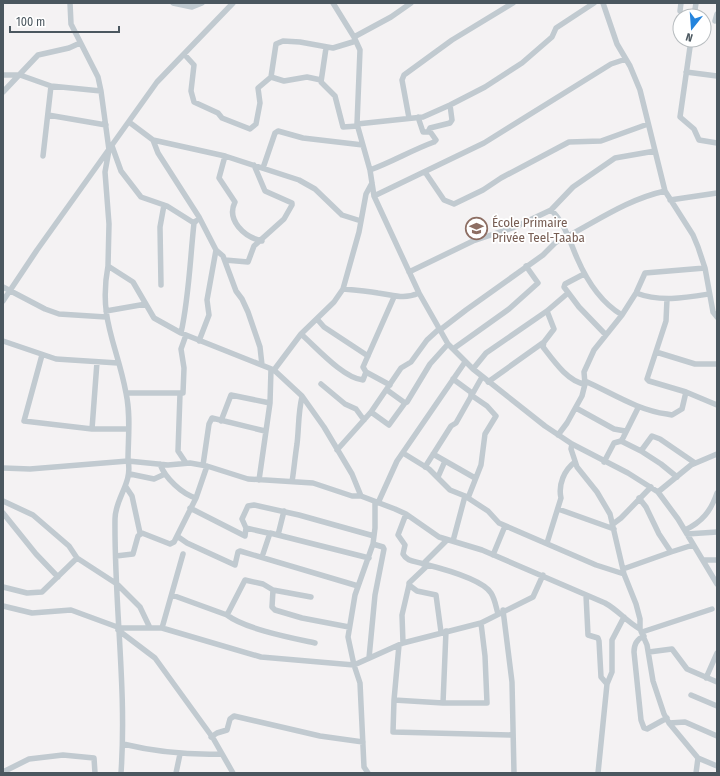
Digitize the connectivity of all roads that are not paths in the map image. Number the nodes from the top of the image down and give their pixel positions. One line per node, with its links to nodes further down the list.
1 (173, 3): 2 (street)
2 (202, 3)
3 (233, 3): 16 (street)
4 (333, 3): 12 (street)
5 (411, 3): 12 (street)
6 (513, 3): 30 (street)
7 (594, 3): 27 (street)
8 (603, 3): 17 (street)
9 (70, 4): 13 (street)
10 (717, 14): 11 (street)
11 (715, 21)
12 (355, 39): 14 (street); 34 (street)
13 (80, 43): 19 (street); 25 (street)
14 (326, 48): 22 (street); 23 (street)
15 (690, 48): 18 (street)
16 (184, 54): 22 (street); 31 (street)
17 (626, 59): 32 (street); 46 (street)
18 (686, 72): 21 (street); 37 (street)
19 (20, 74): 20 (street); 24 (street); 26 (street)
20 (3, 75)
21 (717, 76)
22 (271, 77): 23 (street)
23 (321, 80): 34 (street)
24 (51, 86): 25 (street); 28 (street)
25 (101, 91): 33 (street)
26 (3, 92)
27 (450, 105): 29 (street); 35 (street)
28 (48, 114): 33 (street); 41 (street)
29 (418, 117): 30 (street); 35 (street)
30 (409, 118): 34 (street)
31 (129, 122): 36 (street); 39 (street)
32 (648, 124): 40 (street); 46 (street)
33 (106, 125): 39 (street)
34 (358, 125): 38 (street)
35 (430, 132): 45 (street)
36 (153, 140): 42 (street); 54 (street)
37 (717, 143)
38 (363, 145): 44 (street); 45 (street)
39 (110, 148): 52 (street); 61 (street); 69 (street)
40 (655, 151): 48 (street); 53 (street)
41 (43, 156)
42 (225, 156): 43 (street); 58 (street)
43 (254, 165): 44 (street); 58 (street)
44 (263, 168): 55 (street)
45 (370, 170): 47 (street)
46 (425, 172): 50 (street)
47 (372, 183): 50 (street); 55 (street)
48 (665, 191): 51 (street); 57 (street)
49 (717, 193): 51 (street)
50 (374, 196): 64 (street)
51 (670, 200): 63 (street)
52 (164, 205): 56 (street); 66 (street)
53 (552, 210): 57 (street); 64 (street)
54 (199, 217): 56 (street); 59 (street)
55 (361, 221): 68 (street)
56 (194, 223): 86 (street)
57 (567, 235): 62 (street); 65 (street)
58 (262, 241): 60 (street)
59 (216, 250): 60 (street); 90 (street)
60 (225, 260): 100 (street)
61 (108, 266): 78 (street); 79 (street)
62 (526, 266): 85 (street); 93 (street)
63 (705, 268): 72 (street); 74 (street)
64 (409, 272): 70 (street)
65 (584, 274): 71 (street); 81 (street)
66 (161, 284)
67 (3, 288): 69 (street)
68 (343, 289): 75 (street); 84 (street)
69 (9, 290): 77 (street); 83 (street)
70 (419, 293): 75 (street); 85 (street)
71 (568, 293): 80 (street); 88 (street)
72 (636, 293): 76 (street); 81 (street)
73 (717, 294): 74 (street)
74 (710, 295): 76 (street); 82 (street)
75 (394, 297): 96 (street)
76 (667, 298): 94 (street)
77 (3, 301)
78 (146, 304): 79 (street); 86 (street)
79 (106, 311): 83 (street)
80 (547, 311): 91 (street); 102 (street)
81 (622, 315): 88 (street)
82 (717, 317)
83 (106, 318): 99 (street)
84 (317, 319): 87 (street); 96 (street)
85 (440, 329): 92 (street); 110 (street)
86 (183, 334): 90 (street); 113 (street)
87 (301, 334): 103 (street); 104 (street)
88 (606, 335): 108 (street)
89 (3, 341): 95 (street)
90 (199, 341): 100 (street)
91 (544, 342): 107 (street); 108 (street)
92 (448, 344): 93 (street); 117 (street)
93 (453, 349): 98 (street)
94 (656, 352): 101 (street); 112 (street)
95 (42, 355): 97 (street); 124 (street)
96 (368, 356): 104 (street)
97 (97, 362): 99 (street); 124 (street)
98 (465, 362): 102 (street); 106 (street)
99 (118, 363): 111 (street)
100 (262, 364): 103 (street)
101 (717, 364)
102 (473, 369): 105 (street)
103 (272, 370): 115 (street); 116 (street)
104 (366, 372): 110 (street)
105 (482, 377): 107 (street); 114 (street)
106 (453, 378): 114 (street); 133 (street)
107 (488, 382): 128 (street)
108 (585, 383): 119 (street); 120 (street)
109 (320, 384): 122 (street)
110 (388, 387): 117 (street); 121 (street)
111 (126, 392): 113 (street); 125 (street)
112 (686, 392): 118 (street); 120 (street)
113 (180, 394): 142 (street)
114 (471, 394): 134 (street); 150 (street)
115 (302, 397): 131 (street); 152 (street)
116 (270, 403): 123 (street); 126 (street)
117 (405, 403): 121 (street)
118 (717, 405)
119 (576, 408): 127 (street); 128 (street)
120 (638, 408): 127 (street)
121 (371, 412): 122 (street)
122 (364, 420): 131 (street)
123 (221, 421): 126 (street); 143 (street)
124 (92, 429): 125 (street)
125 (128, 429): 136 (street)
126 (265, 431): 151 (street)
127 (626, 431): 129 (street)
128 (558, 435): 130 (street)
129 (621, 441): 132 (street); 139 (street)
130 (572, 444): 138 (street); 139 (street)
131 (336, 450): 157 (street)
132 (641, 452): 140 (street); 149 (street)
133 (403, 453): 144 (street); 162 (street)
134 (433, 454): 137 (street); 144 (street)
135 (717, 454): 140 (street)
136 (128, 461): 141 (street); 145 (street); 146 (street)
137 (445, 461): 148 (street); 150 (street)
138 (575, 462): 164 (street); 169 (street)
139 (604, 462): 154 (street)
140 (695, 463): 149 (street)
141 (160, 464): 142 (street); 147 (street)
142 (186, 464): 143 (street)
143 (205, 465): 151 (street); 159 (street)
144 (425, 467): 148 (street)
145 (3, 468)
146 (130, 474): 147 (street); 153 (street)
147 (165, 474): 159 (street)
148 (438, 477): 158 (street)
149 (677, 477): 155 (street)
150 (475, 478): 158 (street)
151 (259, 480): 152 (street)
152 (292, 482): 157 (street)
153 (126, 487): 173 (street); 186 (street)
154 (651, 487): 155 (street); 160 (street)
155 (658, 492): 171 (street)
156 (717, 493): 171 (street)
157 (361, 496): 162 (street)
158 (467, 497): 168 (street); 179 (street)
159 (196, 498): 163 (street)
160 (640, 498): 169 (street); 183 (street)
161 (3, 501): 188 (street)
162 (377, 502): 167 (street); 177 (street)
163 (190, 508): 170 (street); 176 (street)
164 (558, 509): 169 (street); 180 (street)
165 (284, 511): 170 (street); 175 (street); 177 (street)
166 (3, 513): 195 (street)
167 (406, 514): 178 (street); 192 (street)
168 (505, 526): 180 (street); 185 (street)
169 (614, 526): 193 (street)
170 (246, 528): 174 (street)
171 (686, 532): 172 (street); 182 (street)
172 (717, 532)
173 (140, 533): 176 (street); 186 (street)
174 (268, 533): 175 (street); 187 (street)
175 (278, 535): 189 (street)
176 (177, 536): 187 (street)
177 (374, 536): 181 (street)
178 (447, 540): 179 (street); 192 (street)
179 (453, 541): 185 (street)
180 (547, 543): 193 (street)
181 (373, 544): 189 (street); 221 (street)
182 (693, 545): 183 (street); 190 (street)
183 (671, 552): 193 (street)
184 (183, 554): 202 (street)
185 (493, 555): 194 (street)
186 (116, 556): 196 (street)
187 (262, 557): 199 (street)
188 (77, 558): 195 (street); 196 (street)
189 (369, 558): 199 (street)
190 (703, 560): 191 (street); 197 (street)
191 (717, 560)
192 (426, 564): 198 (street); 207 (street)
193 (623, 572): 216 (street)
194 (543, 575): 203 (street); 207 (street)
195 (58, 577): 200 (street)
196 (117, 584): 212 (street); 213 (street)
197 (717, 584)
198 (409, 585): 215 (street); 218 (street)
199 (358, 586): 211 (street)
200 (3, 587)
201 (273, 590): 204 (street); 208 (street); 211 (street)
202 (172, 595): 208 (street); 214 (street)
203 (586, 595): 209 (street); 225 (street)
204 (311, 597)
205 (3, 606): 212 (street)
206 (712, 609): 216 (street)
207 (500, 612): 210 (street); 231 (street)
208 (227, 615): 217 (street)
209 (624, 617): 216 (street); 225 (street)
210 (481, 623): 215 (street); 228 (street)
211 (349, 627): 222 (street)
212 (118, 628): 213 (street); 232 (street); 235 (street)
213 (150, 628): 214 (street)
214 (162, 628): 222 (street)
215 (443, 632): 218 (street); 228 (street)
216 (642, 632): 219 (street); 230 (street)
217 (315, 643)
218 (401, 644): 221 (street); 227 (street)
219 (649, 652): 223 (street); 230 (street)
220 (717, 653): 223 (street)
221 (369, 658): 222 (street)
222 (354, 665): 234 (street)
223 (706, 678): 224 (street)
224 (717, 682)
225 (607, 684): 248 (street)
226 (691, 695): 229 (street)
227 (394, 700): 228 (street); 231 (street)
228 (443, 703)
229 (717, 706)
230 (668, 721): 233 (street); 238 (street)
231 (513, 735): 247 (street)
232 (211, 736): 234 (street); 237 (street)
233 (717, 736)
234 (363, 742): 246 (street)
235 (123, 744): 236 (street); 243 (street)
236 (180, 754): 237 (street); 244 (street)
237 (222, 754): 245 (street)
238 (698, 758): 239 (street); 249 (street)
239 (717, 766)
240 (3, 768): 241 (street)
241 (3, 773): 242 (street)
242 (95, 773)
243 (121, 773)
244 (176, 773)
245 (233, 773)
246 (368, 773)
247 (514, 773)
248 (598, 773)
249 (696, 773)

